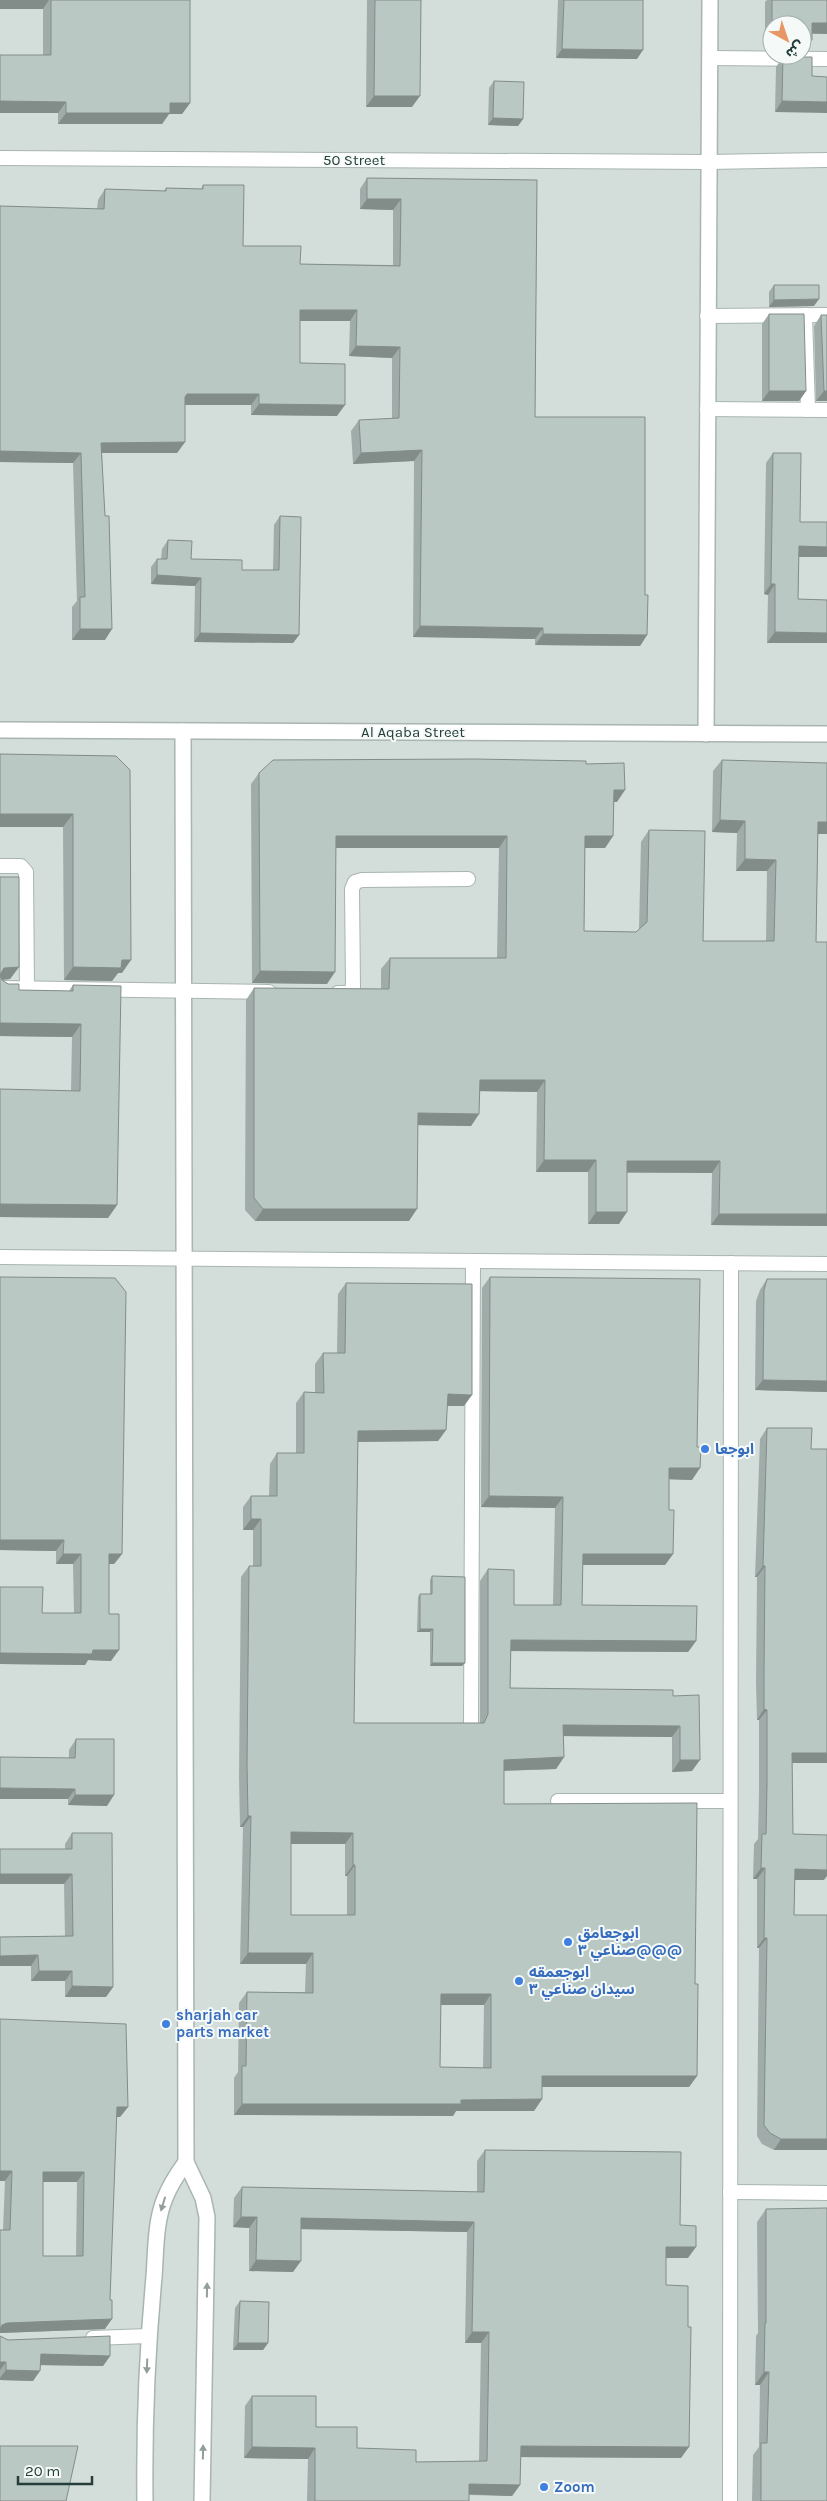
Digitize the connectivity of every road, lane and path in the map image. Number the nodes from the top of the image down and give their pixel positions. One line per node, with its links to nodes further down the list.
1 (710, 0): 2 (street)
2 (710, 58): 3 (lane); 6 (street)
3 (827, 59)
4 (0, 158): 6 (lane, 50 Street)
5 (827, 160): 6 (lane, 50 Street)
6 (708, 162): 9 (street)
7 (805, 315): 8 (lane); 9 (lane); 11 (lane)
8 (827, 315)
9 (707, 316): 10 (street)
10 (707, 409): 11 (lane); 15 (street)
11 (808, 410): 12 (lane)
12 (827, 410)
13 (0, 730): 14 (street, Al Aqaba Street)
14 (184, 731): 15 (street, Al Aqaba Street); 21 (street)
15 (706, 734): 16 (street, Al Aqaba Street)
16 (827, 734)
17 (0, 866): 20 (lane)
18 (468, 879): 23 (lane)
19 (0, 988): 20 (lane)
20 (27, 989): 21 (lane)
21 (184, 991): 22 (lane); 25 (street)
22 (280, 993)
23 (327, 993)
24 (0, 1257): 25 (lane)
25 (184, 1258): 26 (lane); 32 (street)
26 (473, 1261): 27 (lane); 29 (lane)
27 (731, 1263): 28 (lane); 31 (lane)
28 (827, 1264)
29 (471, 1725)
30 (558, 1801): 31 (lane)
31 (730, 1801): 33 (lane)
32 (186, 2162): 35 (street, one-way to 35); 38 (street, one-way to 32)
33 (730, 2192): 34 (lane); 39 (lane)
34 (827, 2193)
35 (148, 2336): 36 (lane); 37 (street, one-way to 37)
36 (79, 2339)
37 (145, 2501)
38 (202, 2501)
39 (730, 2501)

